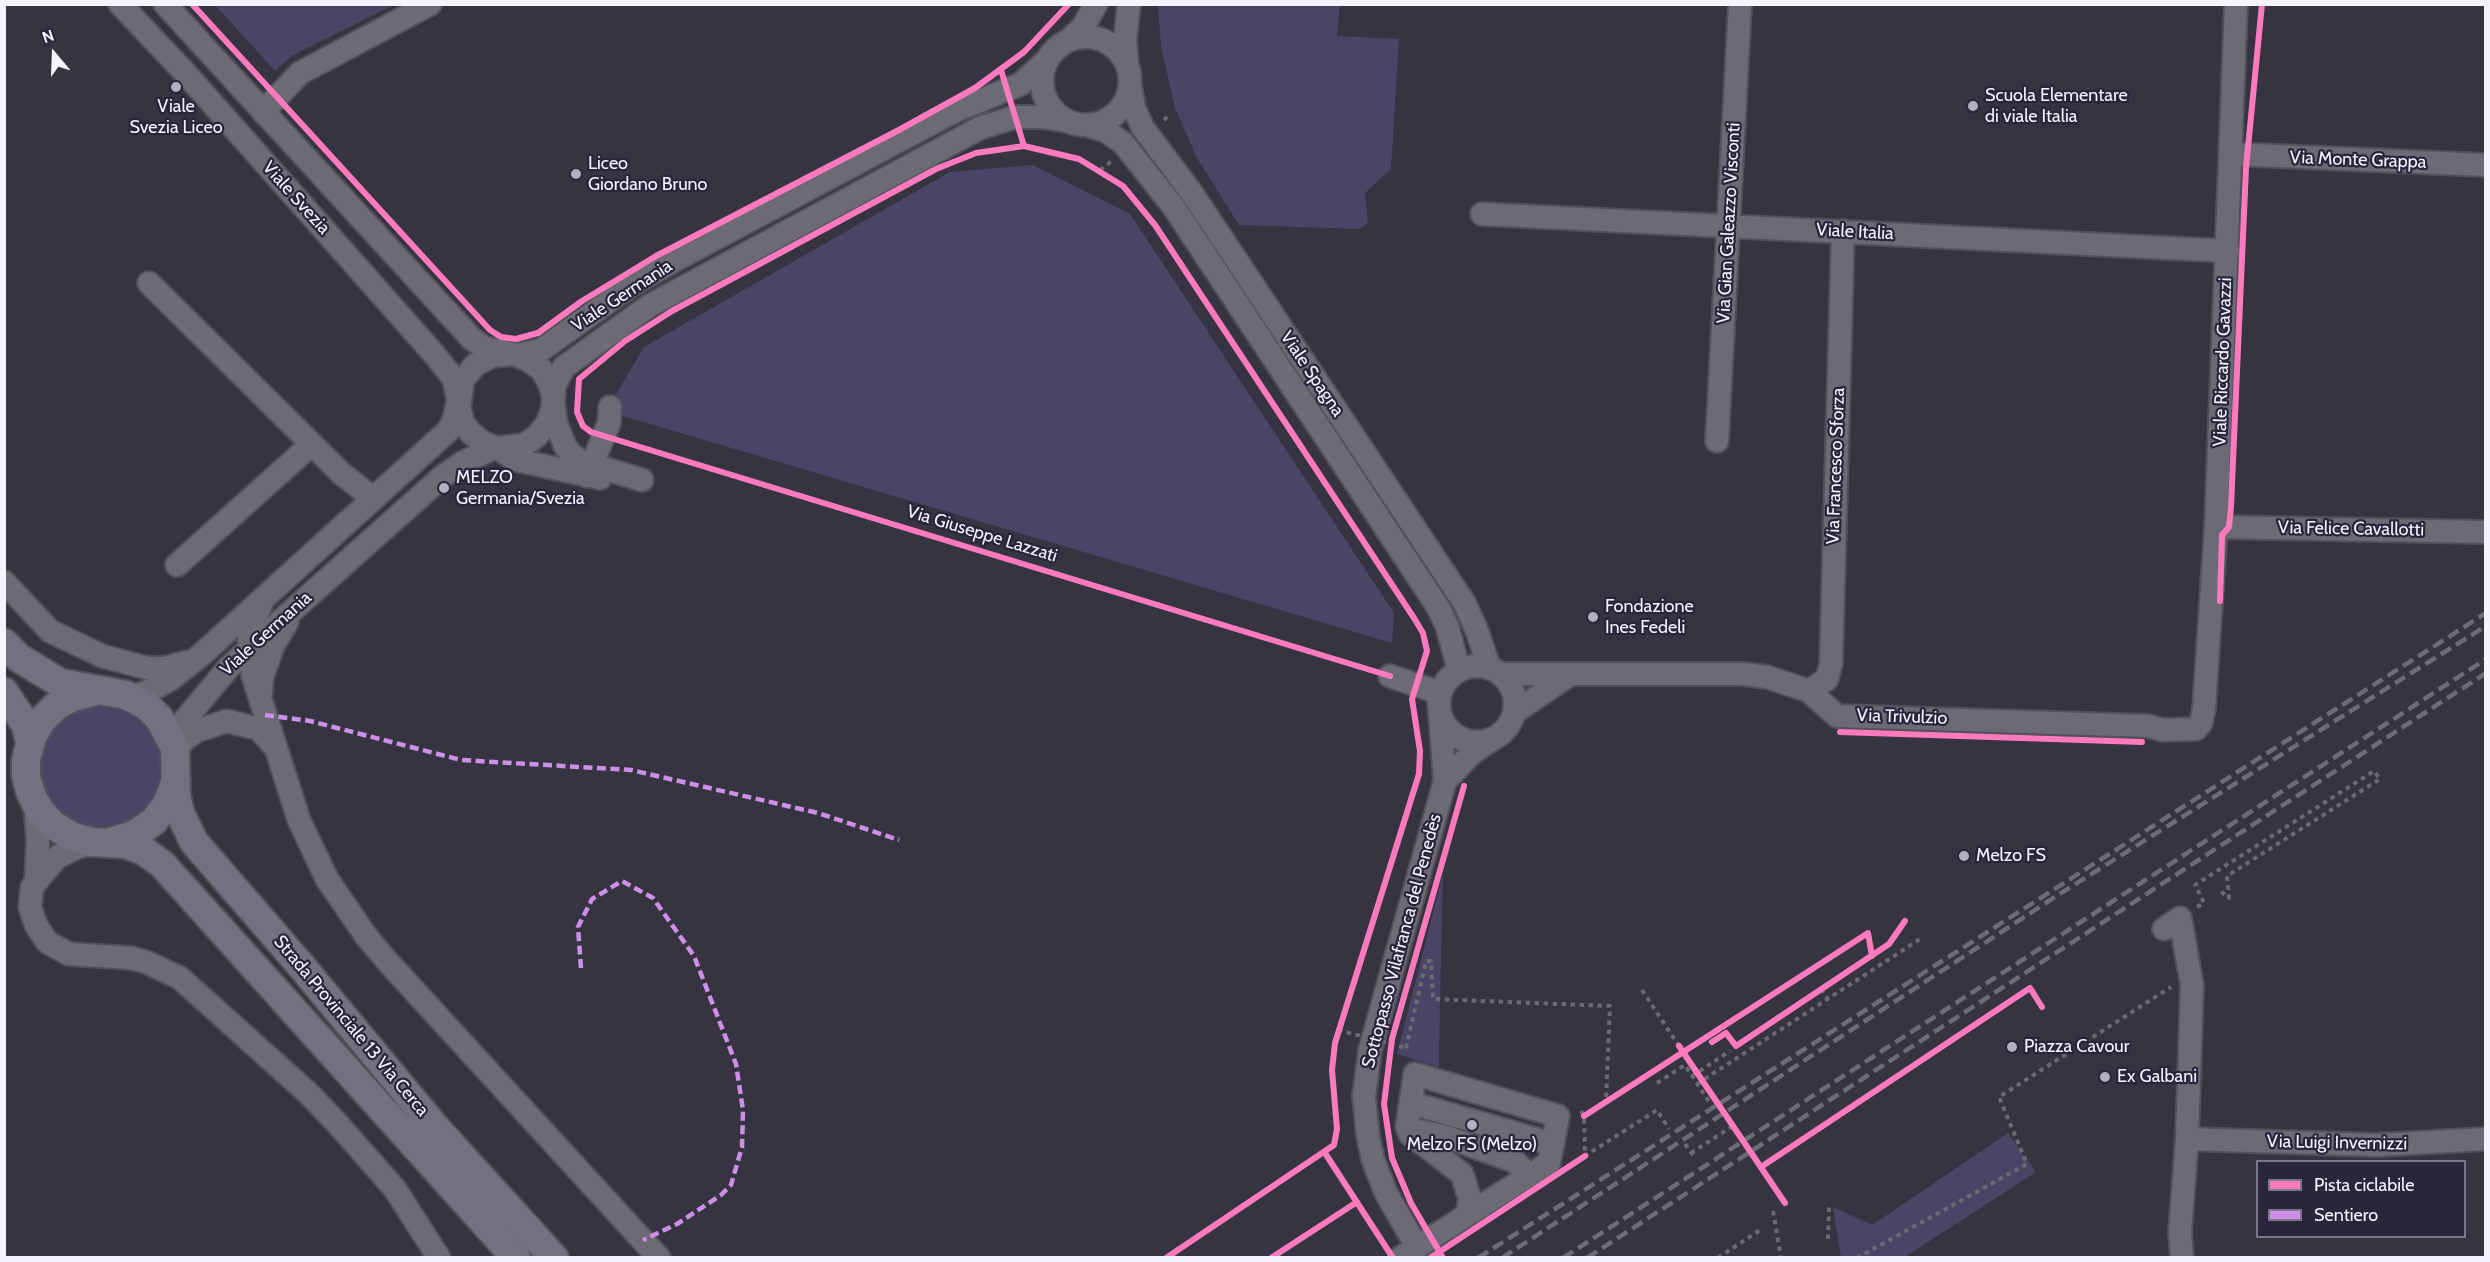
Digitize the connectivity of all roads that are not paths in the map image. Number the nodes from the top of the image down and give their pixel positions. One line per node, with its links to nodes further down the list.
1 (120, 4): 21 (street, Viale Svezia)
2 (430, 4): 11 (street)
3 (1095, 4): 8 (street)
4 (1129, 4): 10 (street)
5 (1740, 4): 16 (street, Via Gian Galeazzo Visconti)
6 (2236, 4): 13 (street, Viale Riccardo Gavazzi)
7 (167, 5): 11 (street, Viale Svezia)
8 (1069, 40): 9 (street); 10 (street)
9 (1047, 60): 12 (street); 20 (street, Viale Germania)
10 (1129, 75): 12 (street); 39 (street, Viale Spagna)
11 (263, 112): 20 (street, Viale Svezia)
12 (1076, 123): 22 (street, Viale Germania); 38 (street, Viale Spagna)
13 (2230, 154): 14 (street, Via Monte Grappa); 18 (street, Viale Riccardo Gavazzi)
14 (2486, 165)
15 (1482, 214): 16 (street, Viale Italia)
16 (1728, 225): 17 (street, Viale Italia); 24 (street, Via Gian Galeazzo Visconti)
17 (1843, 231): 18 (street, Viale Italia); 42 (street, Via Francesco Sforza)
18 (2228, 251): 29 (street, Viale Riccardo Gavazzi)
19 (149, 283): 25 (street)
20 (512, 354): 21 (street); 22 (street)
21 (458, 400): 26 (street); 28 (street, Viale Germania)
22 (553, 402): 26 (street); 27 (street)
23 (610, 407): 27 (street)
24 (1717, 441)
25 (312, 444): 28 (street); 31 (street)
26 (496, 447): 27 (street); 34 (street, Viale Germania)
27 (590, 470)
28 (373, 498): 33 (street, Viale Germania)
29 (2216, 527): 30 (street, Via Felice Cavallotti); 49 (street, Viale Riccardo Gavazzi)
30 (2486, 532)
31 (177, 566)
32 (4, 582): 37 (street, Viale Germania)
33 (264, 598): 36 (street); 37 (street, Viale Germania)
34 (299, 603): 36 (street, Viale Germania); 46 (street)
35 (4, 643): 44 (main road, Strada Provinciale 13 Via Cerca)
36 (249, 648): 46 (street); 53 (street, Viale Germania)
37 (201, 655): 44 (street, Viale Germania)
38 (1459, 670): 39 (street); 45 (street)
39 (1495, 671): 40 (street, Via Trivulzio); 47 (street)
40 (1569, 675): 42 (street, Via Trivulzio); 47 (street)
41 (1390, 676): 45 (street)
42 (1809, 691): 49 (street, Via Trivulzio)
43 (4, 692): 51 (main road, Strada Provinciale 13 Via Cerca)
44 (111, 693): 51 (main road, Strada Provinciale 13 Via Cerca); 53 (main road, Strada Provinciale 13 Via Cerca)
45 (1440, 693): 48 (street)
46 (261, 700): 52 (street)
47 (1515, 712): 50 (street)
48 (1440, 715): 50 (street); 54 (street, Sottopasso Vilafranca del Penedès)
49 (2203, 718)
50 (1491, 740): 54 (street, Sottopasso Vilafranca del Penedès)
51 (30, 743): 55 (main road, Strada Provinciale 13 Via Cerca)
52 (275, 749): 53 (street); 70 (street)
53 (176, 767): 56 (main road, Strada Provinciale 13 Via Cerca); 69 (main road, Strada Provinciale 13 Via Cerca)
54 (1445, 782): 66 (street, Sottopasso Vilafranca del Penedès)
55 (35, 804): 56 (main road, Strada Provinciale 13 Via Cerca); 57 (street)
56 (101, 842): 57 (street); 68 (main road, Strada Provinciale 13 Via Cerca)
57 (36, 880): 67 (street)
58 (2172, 923): 61 (street)
59 (1411, 1103): 60 (street); 63 (street); 63 (street)
60 (1410, 1134): 64 (street); 65 (street)
61 (2187, 1139): 62 (street, Via Luigi Invernizzi); 72 (street)
62 (2486, 1139)
63 (1553, 1144): 64 (street)
64 (1530, 1176): 65 (street)
65 (1467, 1215): 71 (street)
66 (1410, 1235)
67 (439, 1257)
68 (516, 1257)
69 (554, 1257)
70 (659, 1257)
71 (1400, 1257)
72 (2182, 1257)

